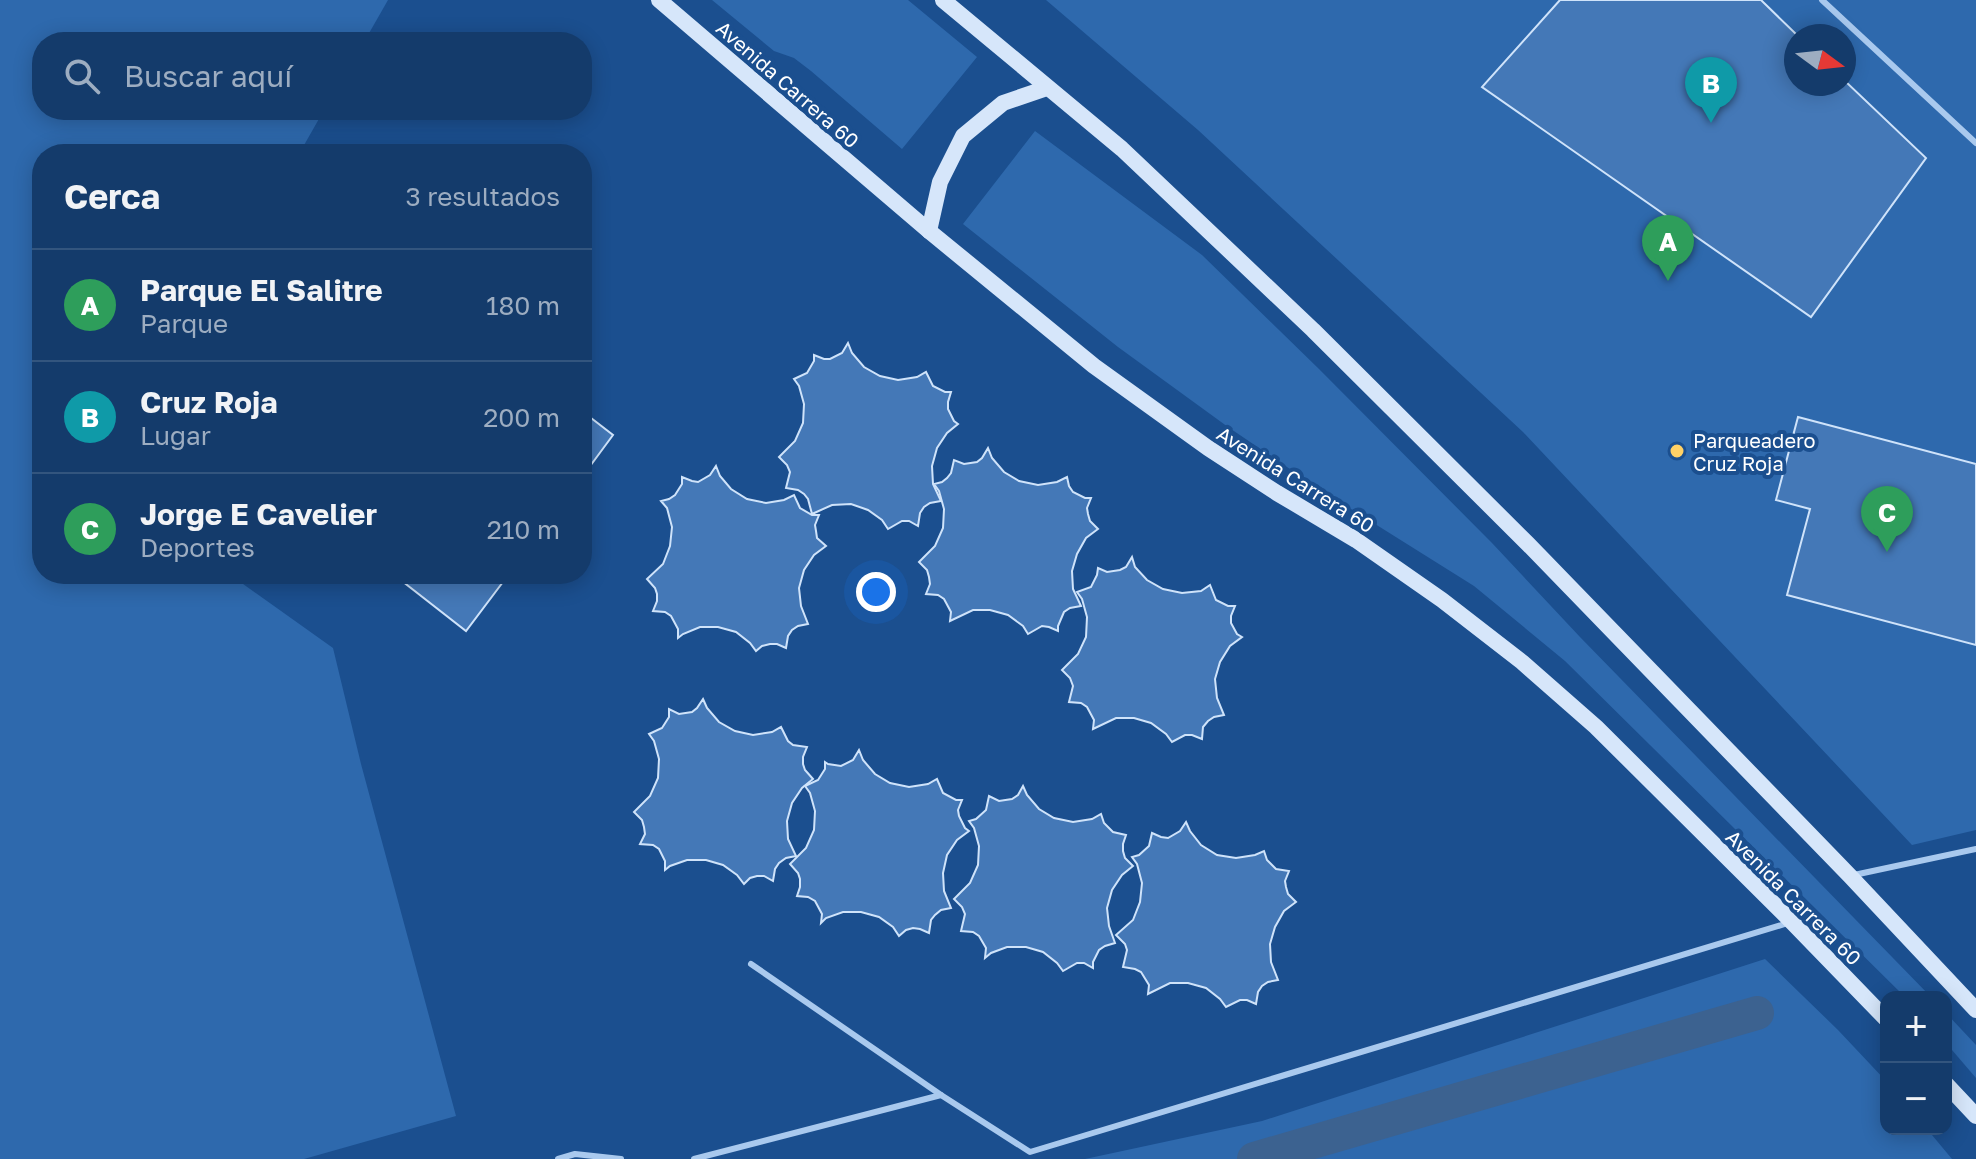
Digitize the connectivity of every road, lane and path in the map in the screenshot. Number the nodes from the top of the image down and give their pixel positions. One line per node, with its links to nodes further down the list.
1 (659, 0): 6 (main road, Avenida Carrera 60)
2 (943, 0): 4 (main road)
3 (1822, 0): 5 (lane)
4 (1047, 88): 6 (main road); 8 (main road)
5 (1976, 143)
6 (929, 231): 9 (main road, Avenida Carrera 60)
7 (1976, 849): 8 (lane)
8 (1850, 876): 11 (main road)
9 (1792, 922): 12 (main road, Avenida Carrera 60); 14 (lane)
10 (751, 964): 14 (lane)
11 (1976, 1010)
12 (1880, 1013)
13 (1952, 1090): 15 (main road)
14 (941, 1095): 18 (lane)
15 (1976, 1116)
16 (558, 1159): 17 (lane)
17 (621, 1159)
18 (694, 1159)

